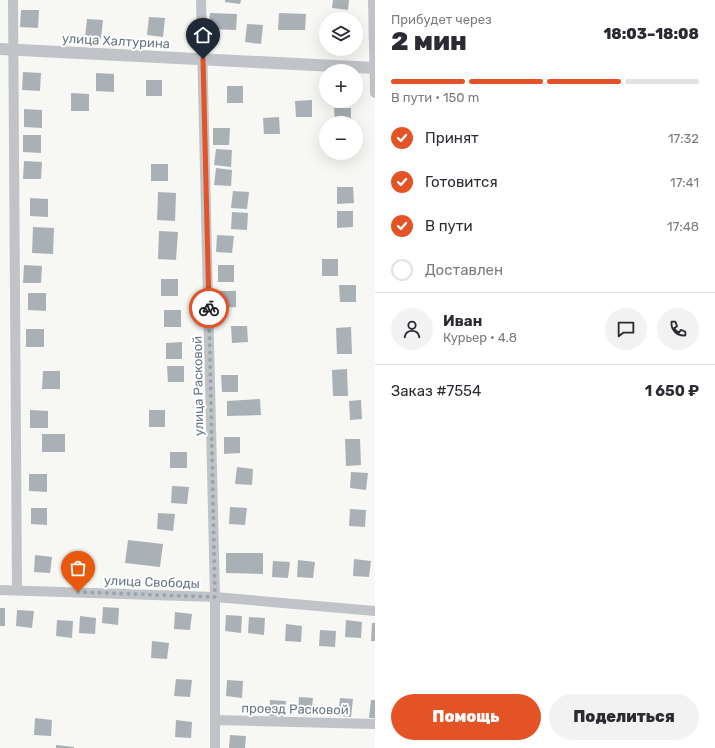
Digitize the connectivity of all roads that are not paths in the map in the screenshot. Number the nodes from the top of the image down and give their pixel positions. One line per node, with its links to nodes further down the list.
1 (13, 0): 5 (street)
2 (201, 0): 6 (street, улица Расковой)
3 (373, 0): 7 (street)
4 (0, 49): 5 (street, улица Халтурина)
5 (13, 50): 6 (street, улица Халтурина); 10 (street)
6 (203, 59): 7 (street, улица Халтурина); 11 (street, улица Расковой)
7 (374, 68): 8 (street)
8 (375, 93)
9 (0, 590): 10 (street, улица Свободы)
10 (17, 590): 11 (street, улица Свободы)
11 (215, 597): 12 (street, улица Свободы); 13 (street, улица Расковой)
12 (375, 611)
13 (215, 720): 14 (street, проезд Расковой); 15 (street, улица Расковой)
14 (375, 724)
15 (215, 748)

